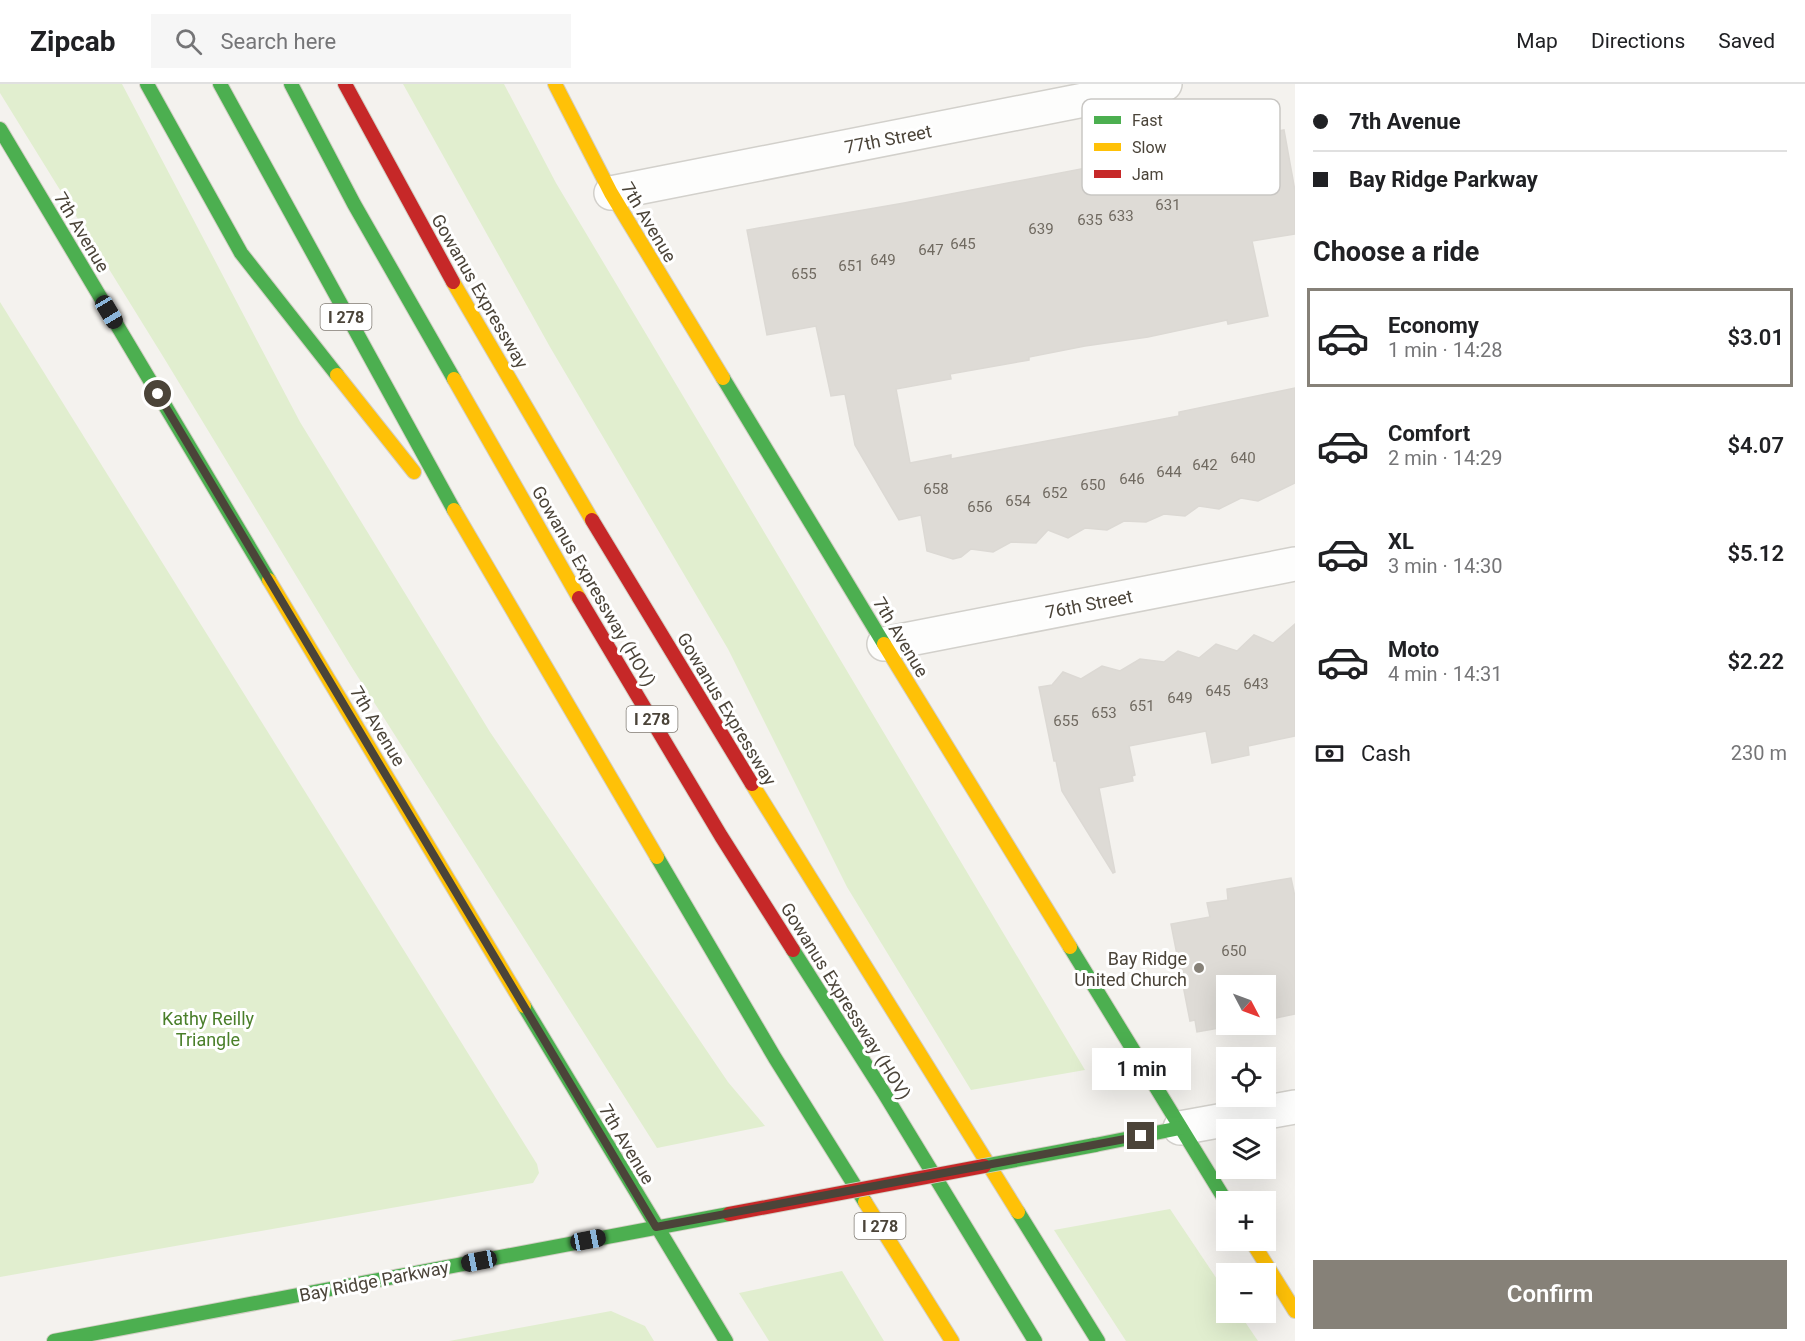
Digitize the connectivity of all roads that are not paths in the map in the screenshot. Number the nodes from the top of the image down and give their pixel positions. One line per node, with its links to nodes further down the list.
1 (147, 84): 13 (main road)
2 (220, 84): 13 (main road, I 278)
3 (291, 84): 25 (main road, Gowanus Expressway (HOV) / I 278)
4 (345, 84): 11 (main road, Gowanus Expressway / I 278)
5 (356, 84): 11 (main road)
6 (555, 84): 12 (main road, 7th Avenue)
7 (1165, 84): 8 (street, 77th Street)
8 (1089, 99)
9 (1082, 100): 12 (street, 77th Street)
10 (0, 129): 19 (main road, 7th Avenue)
11 (378, 147): 26 (main road, Gowanus Expressway / I 278)
12 (611, 193): 15 (main road, 7th Avenue)
13 (475, 549): 24 (main road, I 278)
14 (1295, 564): 15 (street, 76th Street)
15 (884, 644): 17 (main road, 7th Avenue)
16 (1295, 1107): 17 (street, Bay Ridge Parkway)
17 (1180, 1128): 18 (main road, 7th Avenue); 19 (main road, Bay Ridge Parkway, bridge)
18 (1219, 1191)
19 (656, 1227): 22 (main road, Bay Ridge Parkway); 23 (main road, 7th Avenue)
20 (1258, 1251): 21 (main road)
21 (1295, 1311)
22 (54, 1341)
23 (726, 1341)
24 (952, 1341)
25 (1035, 1341)
26 (1098, 1341)

